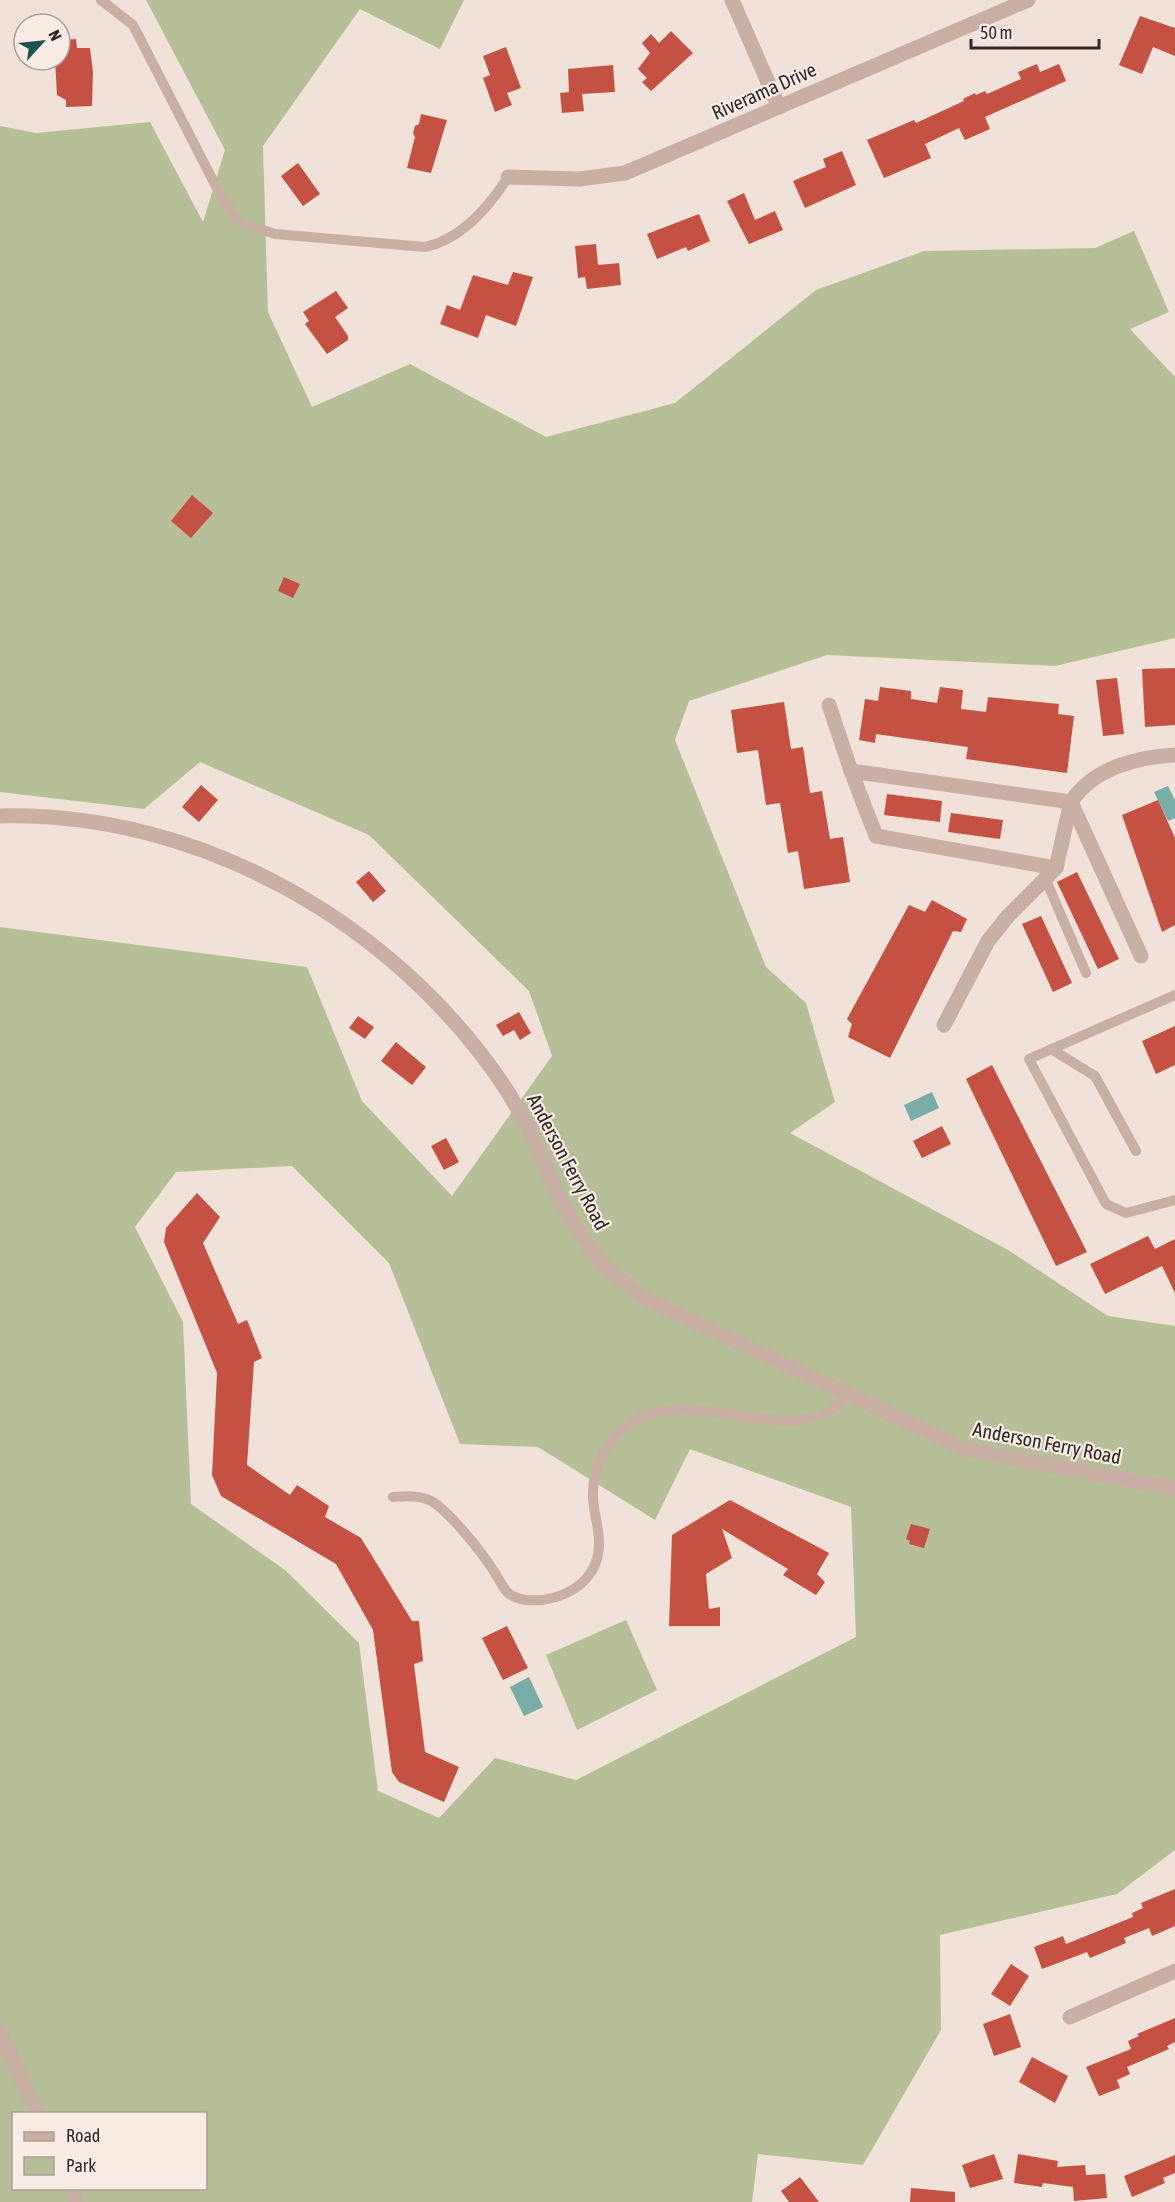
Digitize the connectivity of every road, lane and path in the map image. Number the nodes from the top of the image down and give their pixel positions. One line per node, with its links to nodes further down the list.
1 (101, 0): 5 (lane)
2 (732, 0): 4 (street)
3 (1028, 0): 4 (street, Riverama Drive)
4 (779, 107): 5 (street, Riverama Drive)
5 (508, 177)
6 (829, 705): 8 (street)
7 (1175, 755): 9 (street)
8 (851, 771): 9 (street); 11 (street)
9 (1071, 802): 11 (street); 12 (street)
10 (0, 816): 19 (street, Anderson Ferry Road)
11 (1051, 873): 13 (lane); 15 (street)
12 (1141, 956)
13 (1086, 973)
14 (1175, 995): 16 (lane)
15 (944, 1025)
16 (1052, 1049): 17 (lane); 18 (lane)
17 (1137, 1151)
18 (1175, 1200)
19 (848, 1394): 20 (street, Anderson Ferry Road); 21 (lane)
20 (1175, 1489)
21 (393, 1497)
22 (1175, 1971): 23 (street)
23 (1070, 2017)
24 (0, 2033): 25 (street)
25 (37, 2112)

